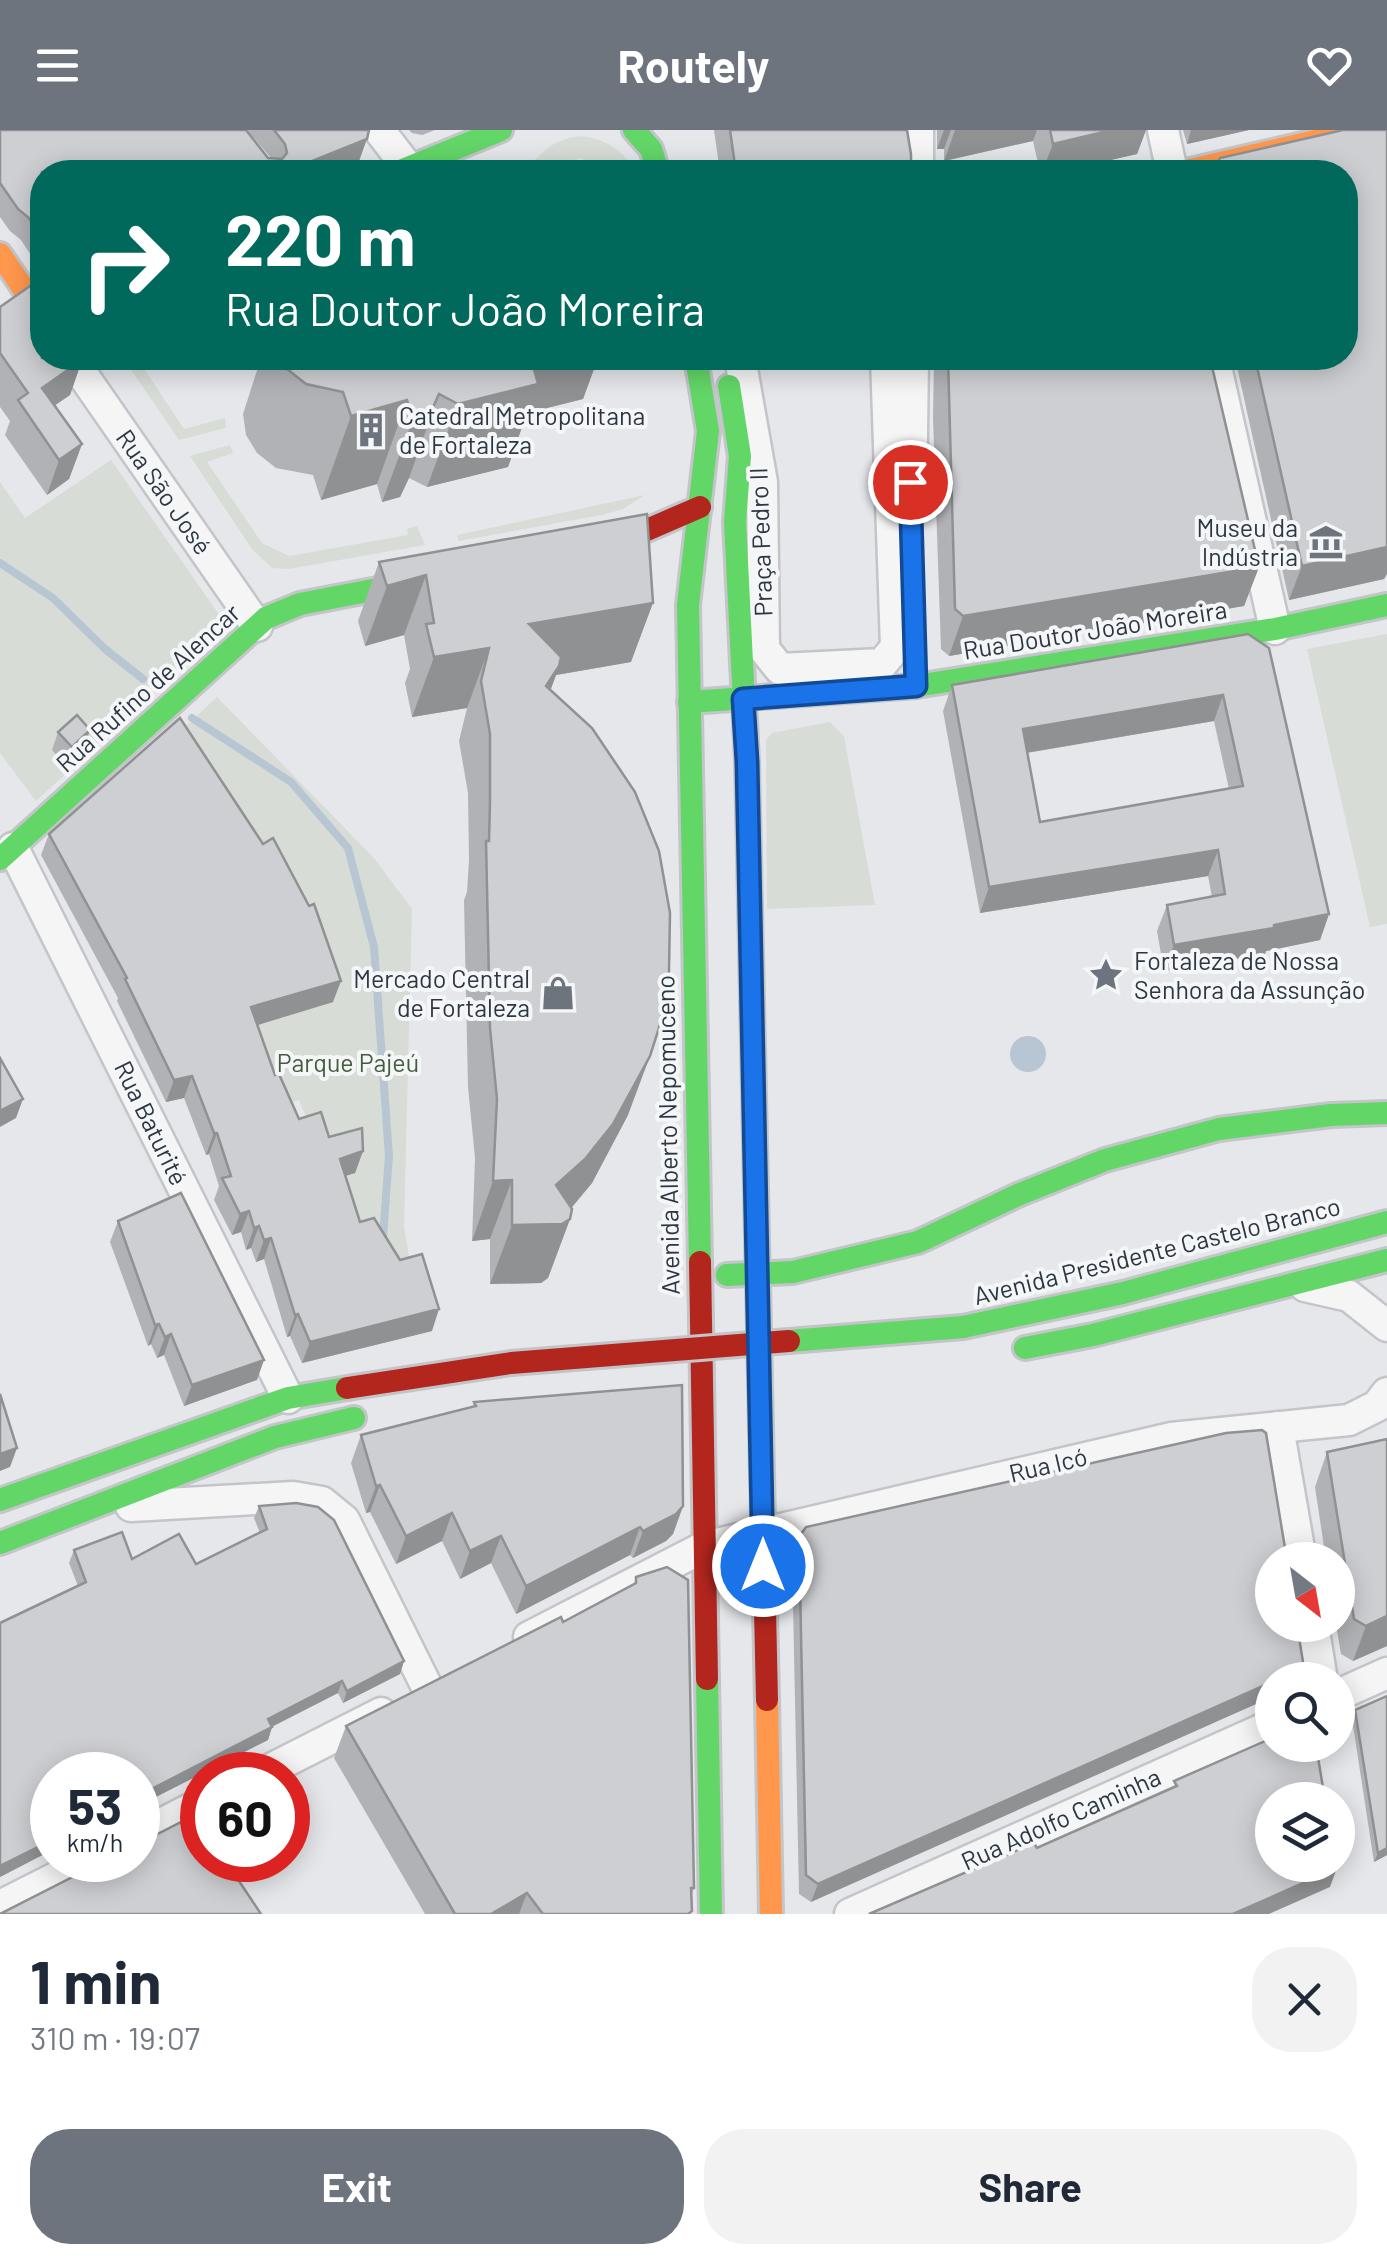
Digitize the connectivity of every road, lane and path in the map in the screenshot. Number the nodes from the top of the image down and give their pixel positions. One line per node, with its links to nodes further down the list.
1 (379, 130): 7 (street)
2 (501, 130): 8 (main road)
3 (634, 130): 9 (main road)
4 (918, 130): 10 (street)
5 (1162, 130): 11 (street)
6 (1363, 130): 12 (main road)
7 (398, 160)
8 (428, 160)
9 (654, 160)
10 (918, 160)
11 (1169, 160)
12 (1234, 160)
13 (0, 254): 14 (main road)
14 (30, 299)
15 (79, 370): 26 (street, Rua São José)
16 (698, 370): 22 (main road, Avenida Alberto Nepomuceno)
17 (726, 370): 29 (main road)
18 (742, 370): 19 (street, Praça Pedro II)
19 (886, 370)
20 (912, 370): 28 (street)
21 (1217, 370): 27 (street)
22 (700, 507): 23 (main road); 30 (main road, Avenida Alberto Nepomuceno)
23 (568, 551)
24 (444, 576): 26 (main road, Rua Rufino de Alencar)
25 (1387, 605): 27 (main road, Rua Doutor João Moreira)
26 (257, 626): 31 (main road, Rua Rufino de Alencar)
27 (1275, 629): 28 (main road, Rua Doutor João Moreira)
28 (916, 686): 29 (main road, Rua Doutor João Moreira)
29 (743, 699): 30 (main road, Rua Doutor João Moreira); 35 (main road)
30 (689, 702): 36 (main road, Avenida Alberto Nepomuceno)
31 (7, 854): 43 (street, Rua Baturité)
32 (1387, 1113): 35 (main road)
33 (1387, 1222): 43 (main road, Avenida Presidente Castelo Branco, bridge)
34 (1387, 1260): 37 (main road)
35 (757, 1274): 36 (main road); 48 (main road)
36 (698, 1276): 51 (main road, Avenida Alberto Nepomuceno)
37 (1292, 1284): 38 (street); 39 (main road)
38 (1387, 1326)
39 (1006, 1351)
40 (790, 1370): 41 (main road)
41 (674, 1379)
42 (1387, 1392): 45 (street, Rua Icó)
43 (288, 1398): 46 (main road, Avenida Presidente Castelo Branco)
44 (364, 1416): 47 (main road)
45 (1278, 1427): 48 (street, Rua Icó); 49 (street)
46 (0, 1500)
47 (88, 1508): 50 (main road); 56 (street)
48 (764, 1532): 51 (street, Rua Icó); 60 (main road)
49 (1298, 1542)
50 (0, 1543)
51 (704, 1547): 52 (street, Rua Icó); 59 (main road, Avenida Alberto Nepomuceno)
52 (499, 1652)
53 (1387, 1673): 54 (street)
54 (1355, 1688)
55 (1255, 1732): 61 (street, Rua Adolfo Caminha)
56 (304, 1752)
57 (47, 1882): 58 (street)
58 (0, 1906)
59 (711, 1914)
60 (771, 1914)
61 (850, 1914)

